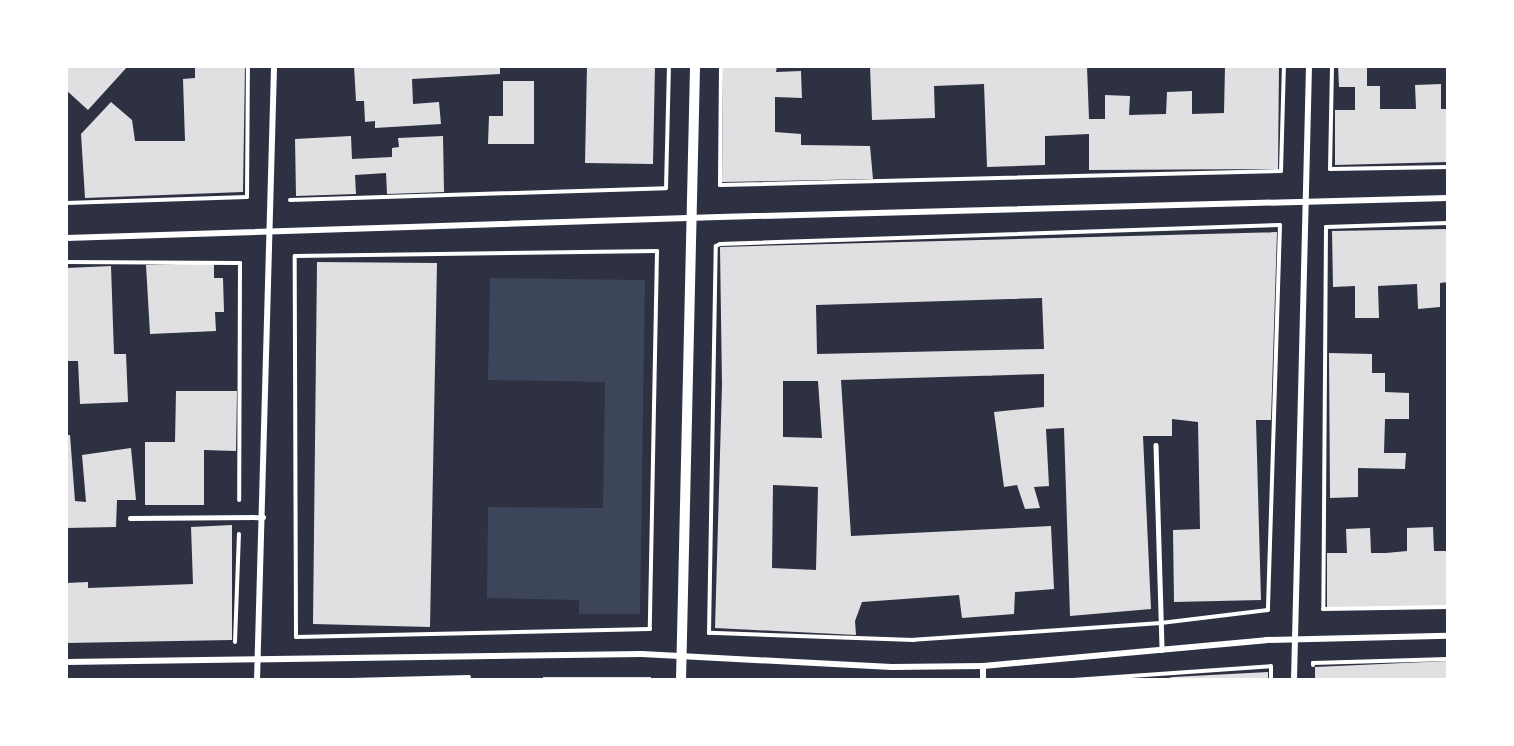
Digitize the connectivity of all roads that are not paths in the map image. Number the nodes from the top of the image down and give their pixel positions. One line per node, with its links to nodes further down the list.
1 (274, 66): 7 (street)
2 (695, 66): 6 (street)
3 (1309, 66): 5 (street)
4 (1448, 198): 5 (street)
5 (1306, 202): 6 (street); 13 (street)
6 (692, 218): 7 (street); 15 (street)
7 (271, 232): 8 (street); 10 (street)
8 (66, 238)
9 (1156, 445): 14 (lane)
10 (264, 516): 11 (lane); 17 (street)
11 (130, 518)
12 (1448, 636): 13 (street)
13 (1294, 639): 14 (street); 22 (street)
14 (1162, 650): 18 (street)
15 (681, 656): 17 (street); 18 (street); 20 (street)
16 (66, 662): 17 (street)
17 (258, 662): 19 (street)
18 (983, 666): 21 (street)
19 (257, 680)
20 (681, 680)
21 (983, 680)
22 (1294, 680)

